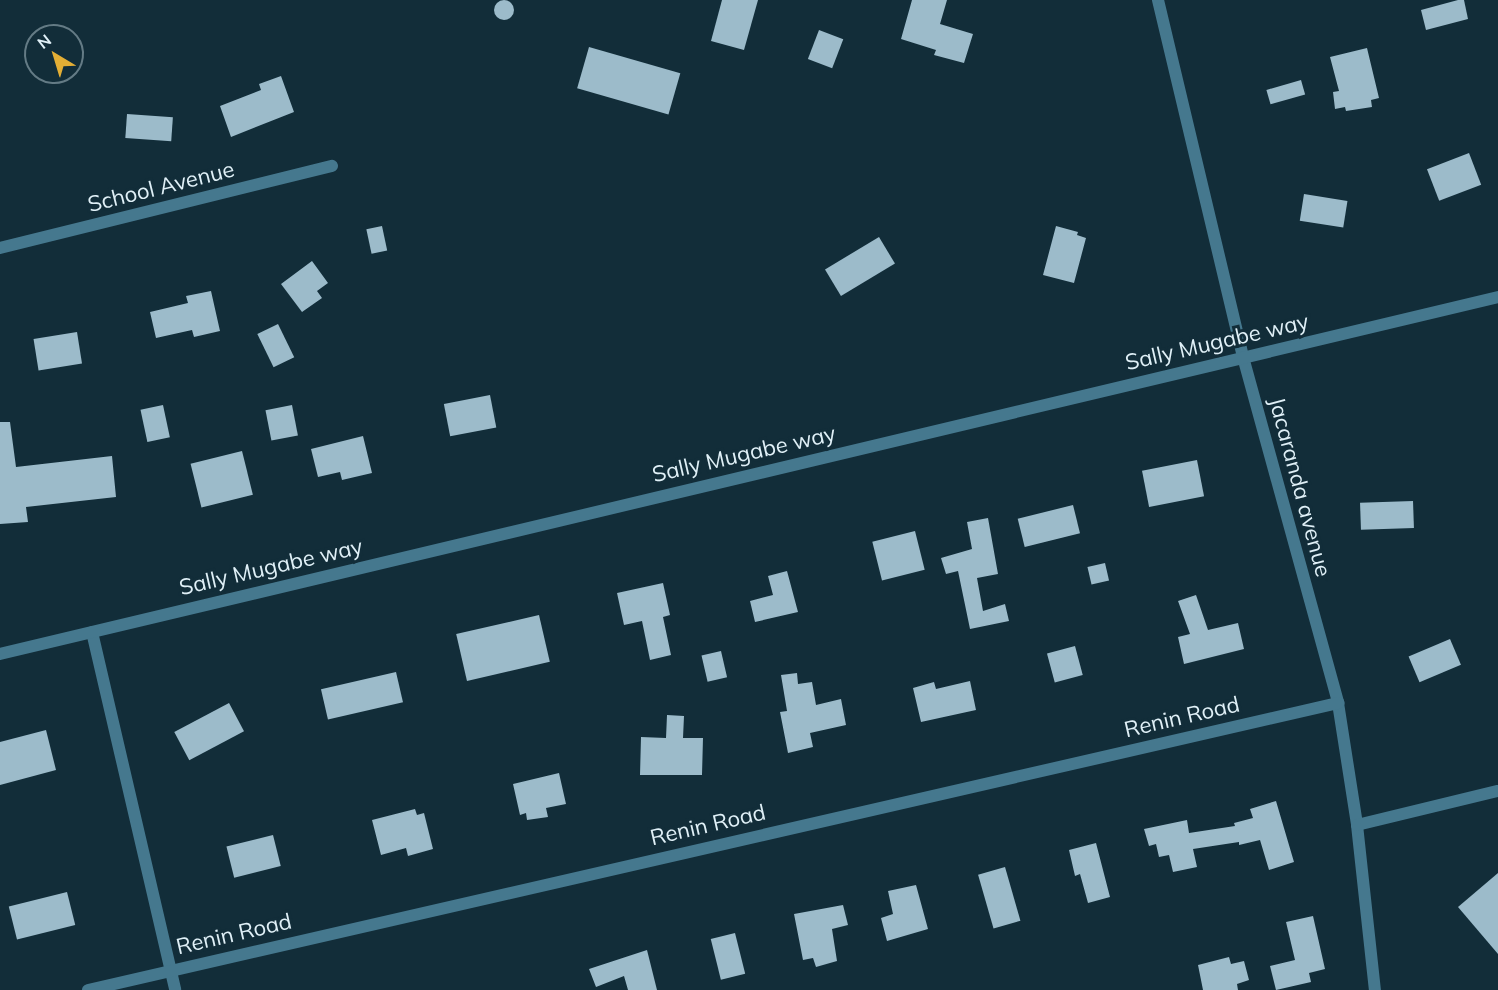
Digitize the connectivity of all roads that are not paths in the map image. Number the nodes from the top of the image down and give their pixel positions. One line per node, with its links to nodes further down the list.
1 (1158, 0): 5 (street, Jacaranda avenue)
2 (332, 166): 3 (street, School Avenue)
3 (0, 248)
4 (1498, 297): 5 (street, Sally Mugabe way)
5 (1243, 357): 6 (street, Sally Mugabe way); 8 (street, Jacaranda avenue)
6 (92, 632): 7 (street, Sally Mugabe way); 11 (street)
7 (0, 654)
8 (1338, 703): 10 (street, Jacaranda avenue); 11 (street, Renin Road)
9 (1498, 792): 10 (street)
10 (1357, 825): 14 (street, Jacaranda avenue)
11 (171, 970): 12 (street, Renin Road); 13 (street)
12 (88, 990)
13 (175, 990)
14 (1375, 990)

